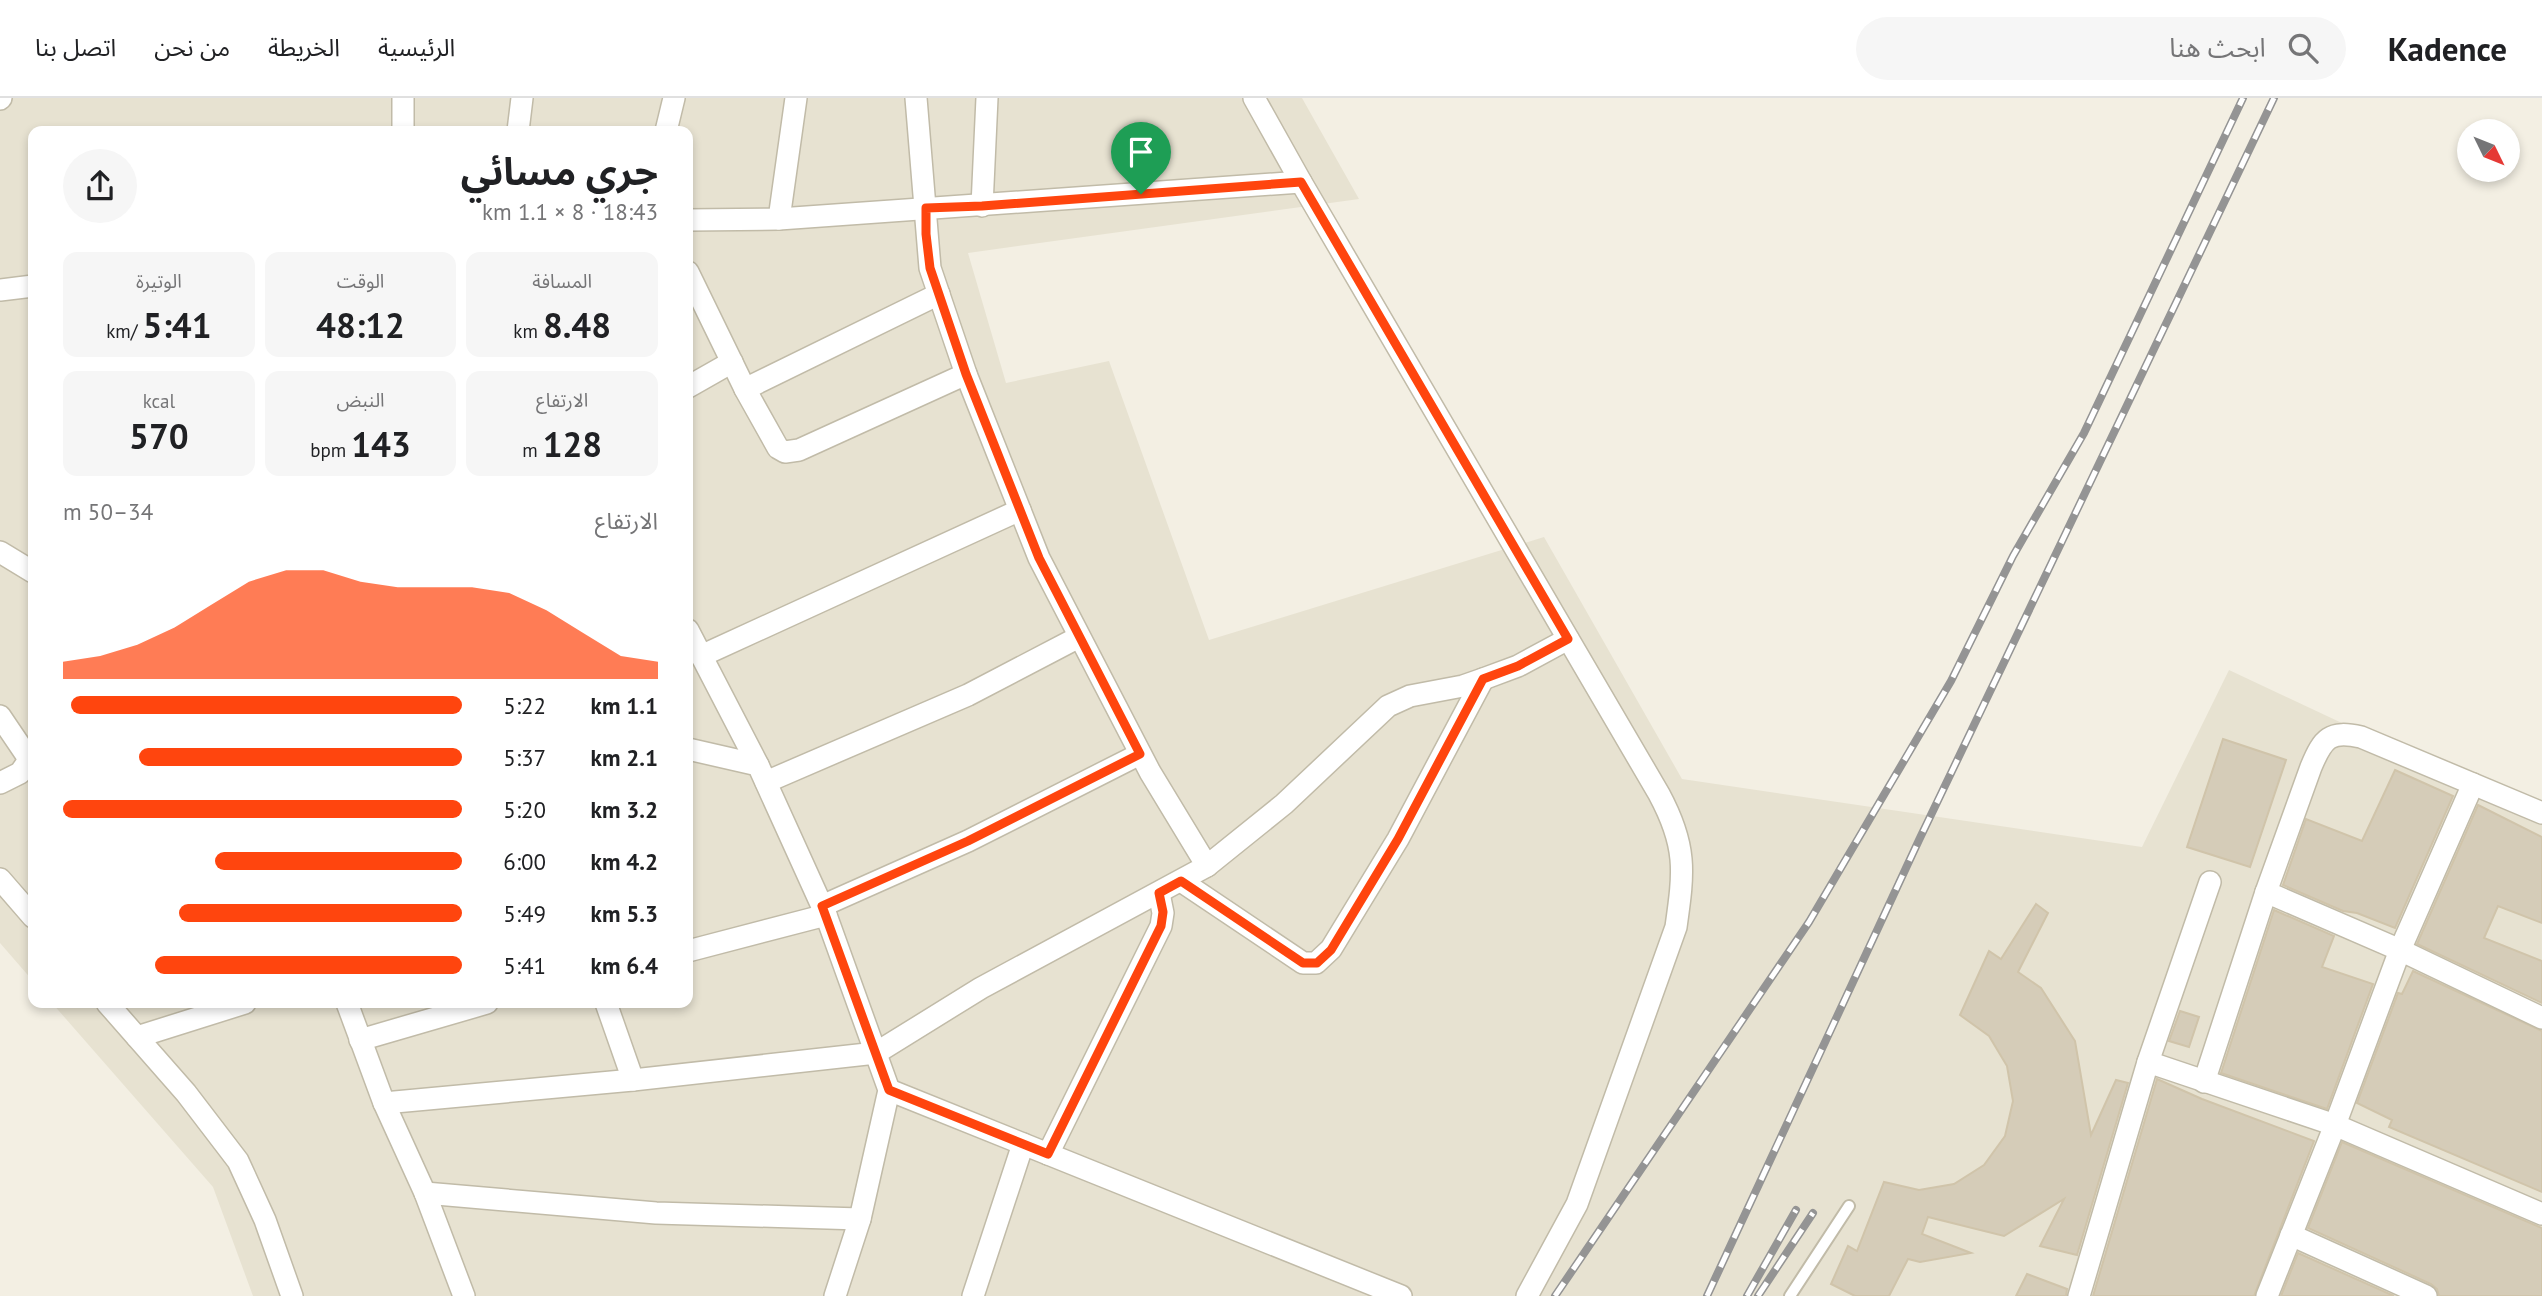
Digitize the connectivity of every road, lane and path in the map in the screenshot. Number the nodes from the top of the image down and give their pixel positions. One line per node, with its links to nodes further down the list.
1 (403, 98): 8 (street)
2 (522, 98): 9 (street)
3 (674, 98): 10 (street)
4 (796, 98): 14 (street)
5 (916, 98): 13 (street)
6 (987, 98): 12 (street)
7 (1254, 98): 11 (street)
8 (403, 126)
9 (519, 126)
10 (667, 126)
11 (1301, 182): 12 (street); 28 (street)
12 (982, 206): 13 (street)
13 (926, 208): 14 (street); 19 (street)
14 (779, 219): 15 (street)
15 (693, 220)
16 (693, 282): 20 (street)
17 (28, 287): 18 (street)
18 (0, 290)
19 (939, 294): 21 (street); 23 (street)
20 (732, 362): 22 (street); 23 (street)
21 (966, 374): 23 (street); 24 (street)
22 (693, 384)
23 (745, 389)
24 (1020, 510): 27 (street); 30 (street)
25 (0, 552): 26 (street)
26 (28, 569)
27 (1079, 637): 34 (street); 35 (street)
28 (1568, 639): 31 (street); 76 (street)
29 (693, 640): 30 (street)
30 (701, 656): 35 (street)
31 (1483, 679): 39 (street); 41 (street)
32 (0, 716): 36 (street)
33 (693, 752): 35 (street)
34 (1140, 754): 39 (street); 46 (street)
35 (762, 774): 46 (street)
36 (0, 783)
37 (2473, 784): 38 (street); 43 (street); 48 (street)
38 (2542, 813)
39 (1207, 866): 41 (street)
40 (0, 879): 45 (street)
41 (1181, 881): 44 (street)
42 (2210, 883): 58 (street)
43 (2266, 892): 48 (street); 60 (street)
44 (1159, 893): 57 (street); 65 (street)
45 (26, 898)
46 (824, 910): 47 (street); 57 (street)
47 (693, 949)
48 (2400, 950): 54 (street); 63 (street)
49 (111, 1008): 55 (street)
50 (229, 1008): 55 (street)
51 (349, 1008): 56 (street)
52 (470, 1008): 56 (street)
53 (608, 1008): 59 (street)
54 (2542, 1018)
55 (137, 1037): 72 (street)
56 (360, 1040): 62 (street)
57 (876, 1053): 59 (street); 61 (street)
58 (2148, 1062): 60 (street); 78 (street)
59 (633, 1080): 62 (street)
60 (2204, 1082): 63 (street)
61 (889, 1090): 64 (street); 69 (street)
62 (384, 1103): 66 (street)
63 (2334, 1125): 68 (street); 70 (street)
64 (1023, 1144): 65 (street); 74 (street)
65 (1048, 1154): 75 (street)
66 (425, 1193): 69 (street); 71 (street)
67 (1849, 1206): 77 (lane)
68 (2542, 1214)
69 (860, 1219): 73 (street)
70 (2291, 1235): 79 (street); 80 (street)
71 (468, 1295)
72 (292, 1296)
73 (835, 1296)
74 (974, 1296)
75 (1401, 1296)
76 (1527, 1296)
77 (1790, 1296)
78 (2079, 1296)
79 (2267, 1296)
80 (2426, 1296)

